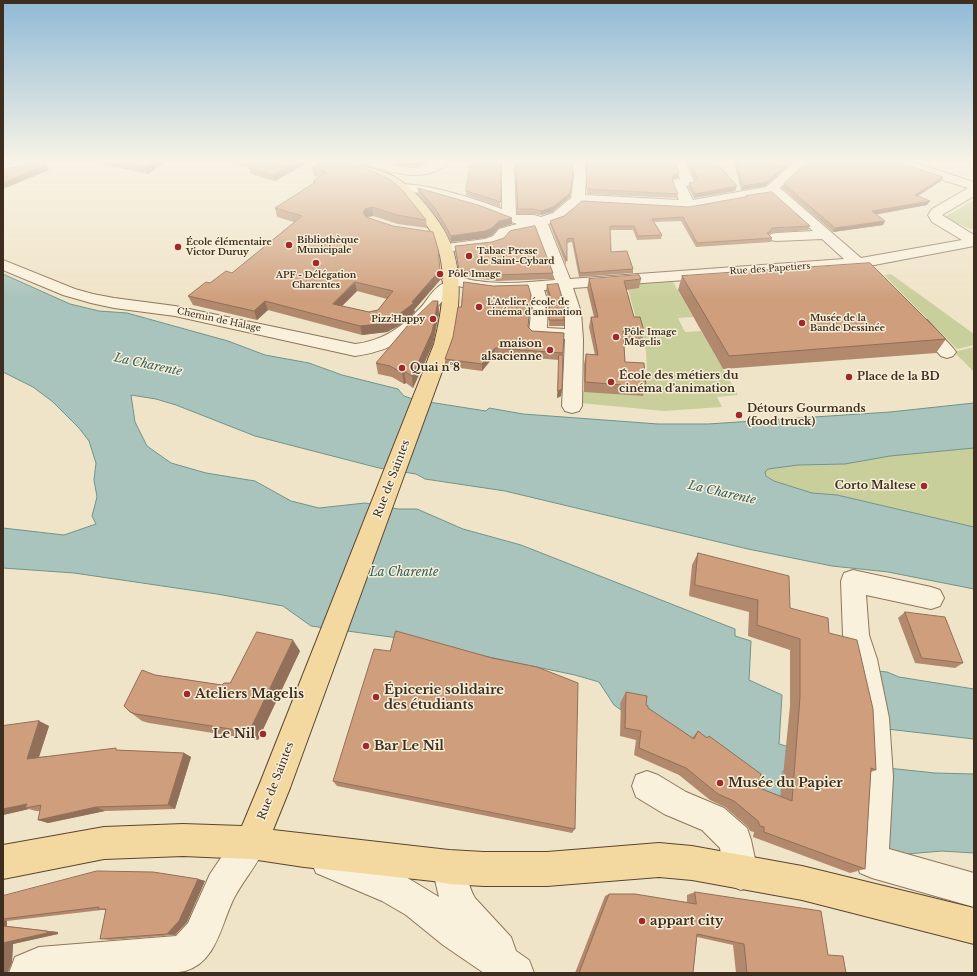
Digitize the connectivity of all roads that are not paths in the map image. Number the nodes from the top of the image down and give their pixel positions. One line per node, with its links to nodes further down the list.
1 (419, 208): 13 (main road, Rue de Saintes)
2 (481, 208): 7 (street)
3 (514, 208): 7 (street)
4 (568, 208): 8 (street)
5 (794, 208): 10 (street)
6 (944, 208): 12 (street, Rue des Papetiers)
7 (516, 221): 8 (street); 13 (street)
8 (541, 224): 17 (street)
9 (422, 234): 13 (street)
10 (825, 235): 11 (street); 14 (street)
11 (776, 237)
12 (974, 241): 14 (street, Rue des Papetiers)
13 (442, 242): 19 (main road, Rue de Saintes)
14 (857, 263): 16 (street); 17 (street, Rue des Papetiers)
15 (3, 265): 19 (street, Chemin de Halage)
16 (876, 278)
17 (564, 284): 18 (street, Rue des Papetiers); 21 (street)
18 (535, 286): 19 (street, Chemin de Halage); 21 (street)
19 (451, 290): 26 (main road, Rue de Saintes)
20 (912, 314): 22 (street)
21 (574, 334): 23 (street)
22 (947, 352)
23 (572, 406)
24 (932, 598): 31 (street)
25 (647, 786): 30 (street)
26 (251, 843): 27 (main road); 28 (main road); 33 (street)
27 (304, 851): 29 (main road); 34 (street)
28 (3, 862)
29 (449, 867): 30 (main road); 34 (street)
30 (741, 873): 32 (main road)
31 (974, 890)
32 (974, 926)
33 (27, 973)
34 (518, 973)

